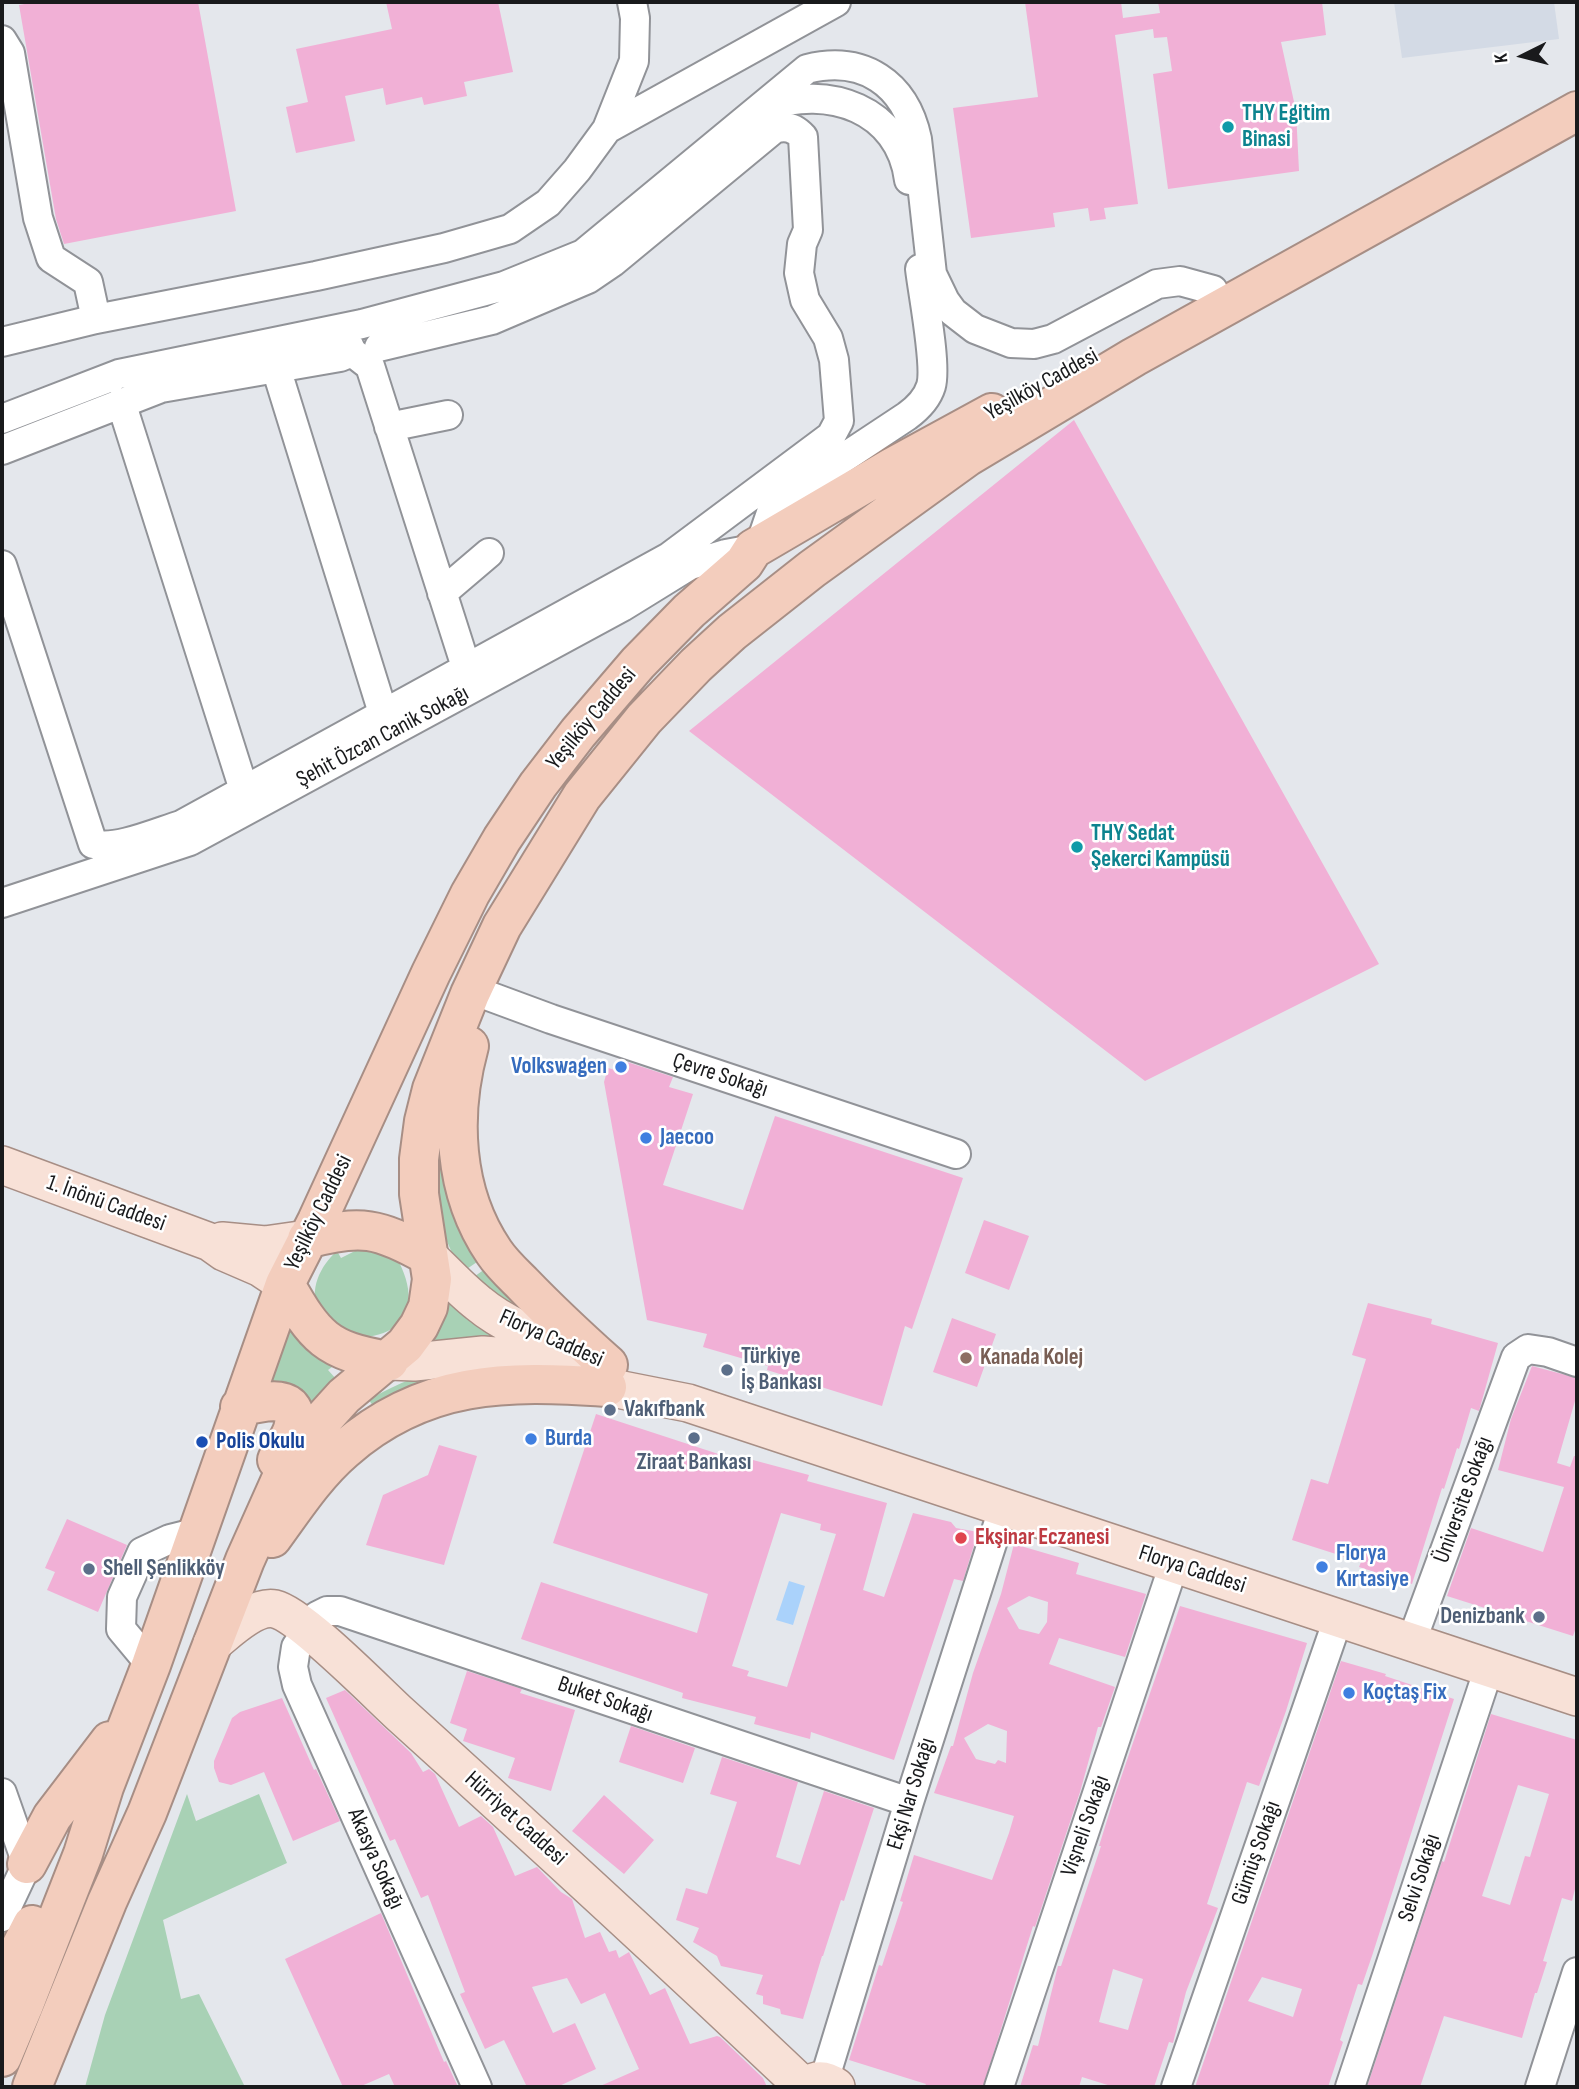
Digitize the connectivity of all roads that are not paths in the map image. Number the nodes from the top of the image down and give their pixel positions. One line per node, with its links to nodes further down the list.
1 (632, 2): 10 (street)
2 (836, 2): 10 (street)
3 (2, 40): 13 (street)
4 (849, 66): 5 (street); 7 (street); 8 (street)
5 (875, 75): 7 (street); 11 (street)
6 (1577, 86): 11 (highway, Yeşilköy Caddesi)
7 (850, 106): 8 (street); 22 (street)
8 (760, 110): 12 (street)
9 (1577, 111): 30 (highway, Yeşilköy Caddesi)
10 (607, 129): 13 (street)
11 (1213, 290): 22 (highway, Yeşilköy Caddesi)
12 (384, 318): 15 (street); 15 (street)
13 (96, 319): 14 (street)
14 (2, 342)
15 (360, 348): 16 (street); 19 (street); 20 (street); 26 (street)
16 (276, 368): 17 (street); 27 (street)
17 (121, 402): 21 (street); 28 (street)
18 (448, 415): 20 (street)
19 (2, 419)
20 (389, 427): 25 (street)
21 (2, 450)
22 (756, 547): 29 (street, Şehit Özcan Canik Sokağı); 34 (highway, Yeşilköy Caddesi)
23 (489, 554): 25 (street)
24 (2, 565): 28 (street)
25 (442, 593): 26 (street)
26 (466, 667): 27 (street)
27 (383, 713): 28 (street)
28 (244, 790)
29 (2, 903)
30 (502, 926): 31 (highway); 36 (highway, Yeşilköy Caddesi)
31 (485, 995): 32 (street, Çevre Sokağı); 40 (highway)
32 (956, 1154)
33 (2, 1165): 35 (main road, 1. İnönü Caddesi)
34 (307, 1240): 35 (main road); 36 (highway); 37 (highway, Yeşilköy Caddesi)
35 (211, 1242): 37 (main road)
36 (427, 1255): 38 (highway, Yeşilköy Caddesi); 40 (main road, Florya Caddesi)
37 (285, 1284): 38 (highway); 41 (highway, Yeşilköy Caddesi)
38 (388, 1361): 40 (main road, Florya Caddesi); 42 (highway, Yeşilköy Caddesi)
39 (1577, 1362): 49 (street, Üniversite Sokağı)
40 (608, 1376): 43 (main road, Florya Caddesi); 46 (highway)
41 (240, 1407): 42 (highway); 44 (highway, Yeşilköy Caddesi)
42 (271, 1499): 46 (highway, Yeşilköy Caddesi)
43 (1003, 1509): 45 (main road, Florya Caddesi); 57 (street, Ekşi Nar Sokağı)
44 (198, 1532): 51 (highway, Yeşilköy Caddesi); 51 (street)
45 (1174, 1564): 47 (main road, Florya Caddesi); 70 (street, Vişneli Sokağı)
46 (232, 1593): 50 (highway, Yeşilköy Caddesi)
47 (1338, 1619): 49 (main road, Florya Caddesi); 71 (street, Gümüş Sokağı)
48 (307, 1630): 50 (main road, Hürriyet Caddesi); 57 (street, Buket Sokağı); 66 (main road, Hürriyet Caddesi); 69 (street, Akasya Sokağı)
49 (1411, 1643): 52 (main road, Florya Caddesi)
50 (212, 1644): 58 (highway, Yeşilköy Caddesi)
51 (150, 1665): 54 (highway, Yeşilköy Caddesi)
52 (1489, 1668): 53 (main road, Florya Caddesi); 72 (street, Selvi Sokağı)
53 (1577, 1695)
54 (134, 1709): 55 (highway, Yeşilköy Caddesi); 59 (highway)
55 (104, 1787): 63 (highway); 65 (highway)
56 (2, 1790): 59 (street); 60 (street)
57 (909, 1802): 66 (street, Ekşi Nar Sokağı)
58 (147, 1813): 67 (highway); 68 (highway)
59 (52, 1817): 60 (highway)
60 (27, 1864): 61 (street)
61 (2, 1917)
62 (1577, 1972): 64 (street)
63 (2, 1984)
64 (1570, 2021): 73 (street)
65 (2, 2056)
66 (817, 2086)
67 (32, 2087)
68 (60, 2087)
69 (477, 2087)
70 (999, 2087)
71 (1176, 2087)
72 (1350, 2087)
73 (1540, 2087)

